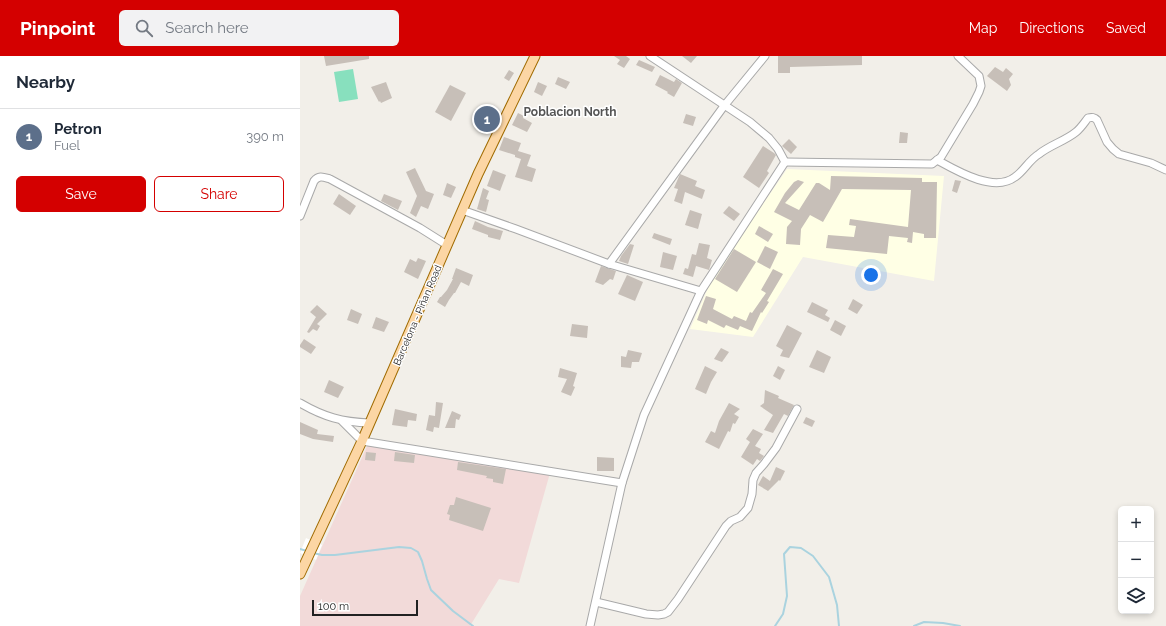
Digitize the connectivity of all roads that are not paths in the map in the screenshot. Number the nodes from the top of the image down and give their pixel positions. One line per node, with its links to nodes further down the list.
1 (535, 56): 9 (main road, Barcelona - Piñan Road)
2 (650, 56): 5 (street)
3 (764, 56): 5 (street)
4 (958, 56): 6 (street)
5 (724, 106): 7 (street); 12 (street)
6 (938, 160): 7 (street); 8 (street)
7 (785, 162): 13 (street)
8 (1166, 170)
9 (462, 210): 11 (main road, Barcelona - Piñan Road); 12 (street)
10 (300, 216): 11 (street)
11 (446, 245): 17 (main road, Barcelona - Piñan Road)
12 (608, 264): 13 (street)
13 (701, 291): 19 (street)
14 (300, 403): 16 (street)
15 (798, 410): 21 (street)
16 (342, 421): 17 (street); 18 (street)
17 (370, 423): 18 (main road, Barcelona - Piñan Road)
18 (362, 441): 19 (street); 20 (main road, Barcelona - Piñan Road)
19 (622, 483): 21 (street)
20 (300, 574)
21 (596, 602): 22 (street)
22 (590, 626)

